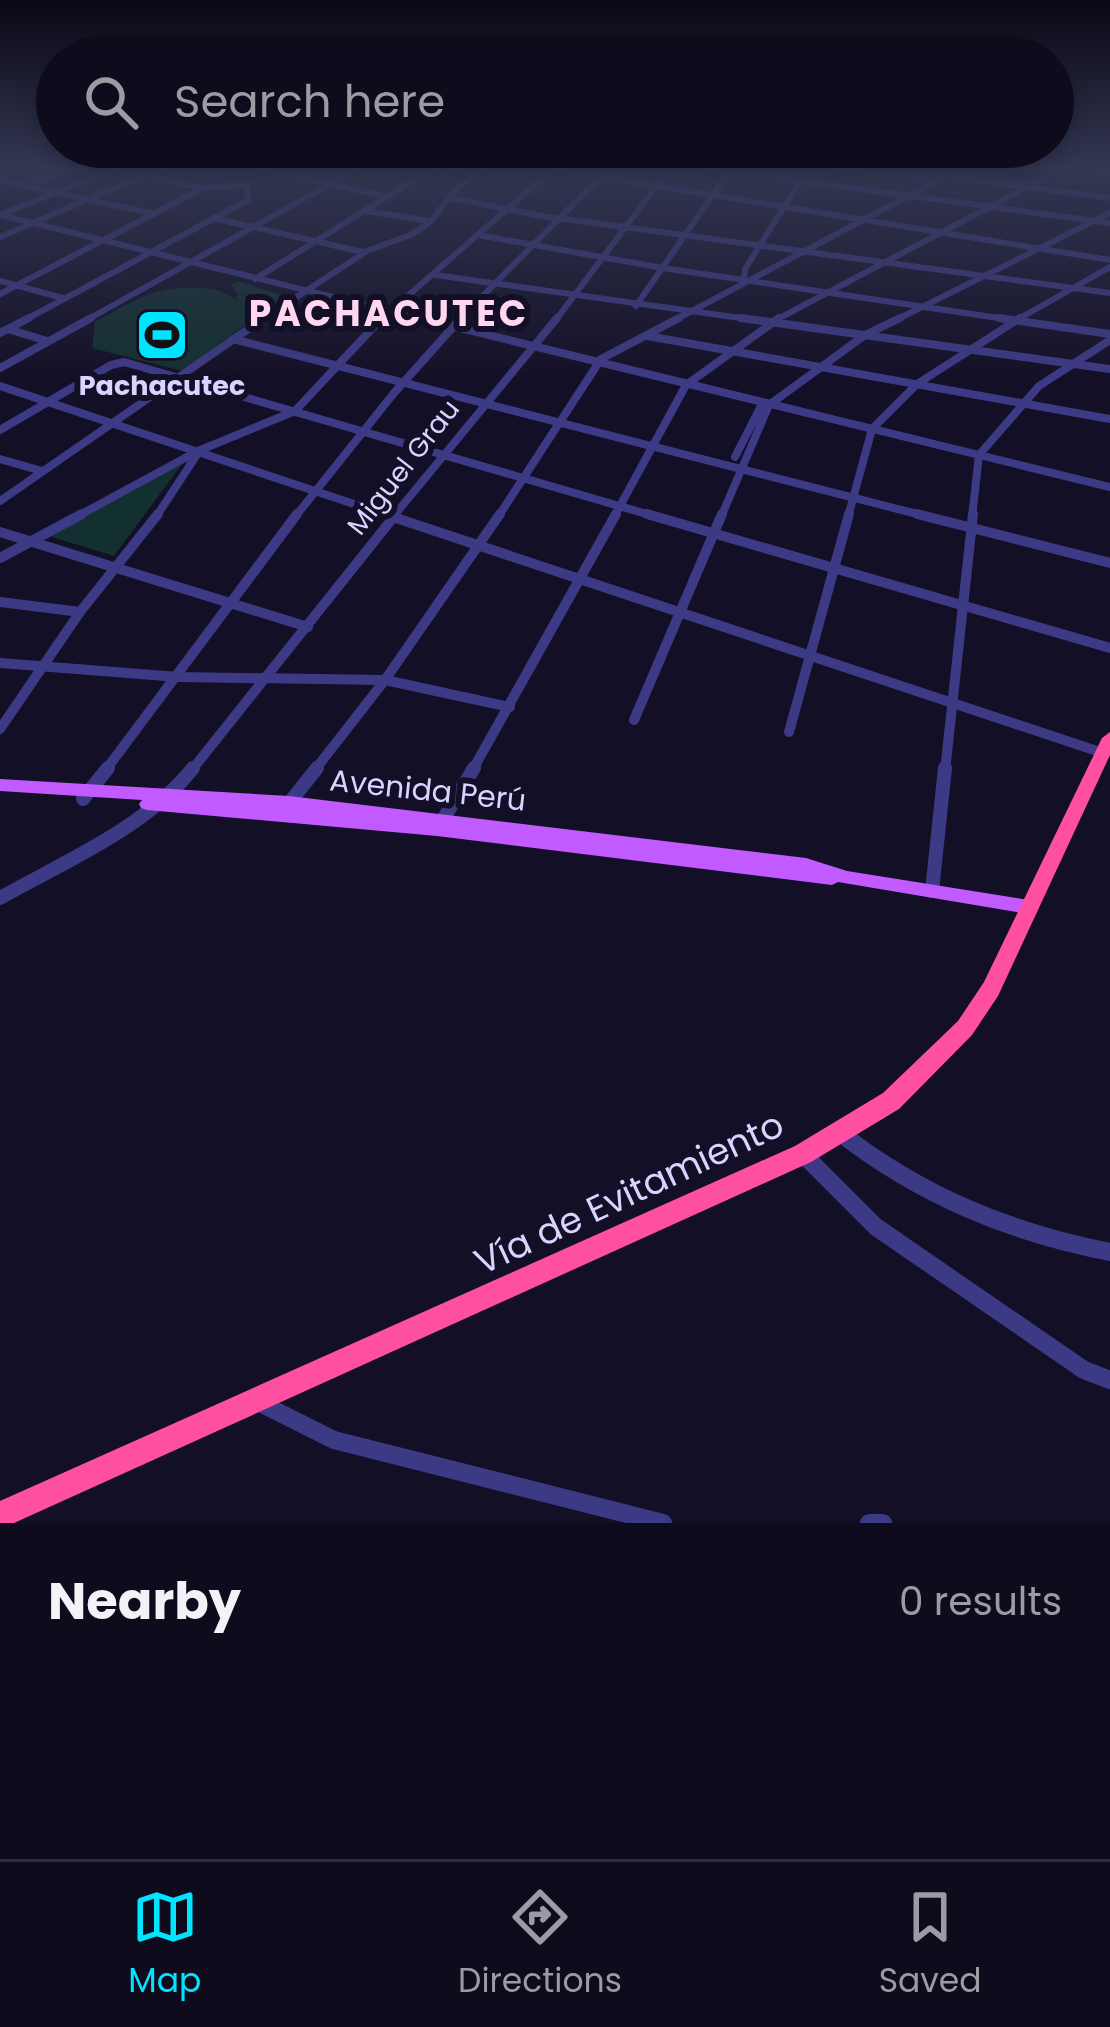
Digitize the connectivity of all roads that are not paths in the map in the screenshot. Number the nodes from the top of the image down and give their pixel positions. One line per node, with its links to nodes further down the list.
1 (96, 239): 18 (street)
2 (172, 239): 24 (street)
3 (232, 239): 27 (street)
4 (304, 239): 19 (street)
5 (315, 239): 19 (street)
6 (400, 239): 25 (street)
7 (473, 239): 31 (street)
8 (500, 239): 20 (street)
9 (538, 239): 20 (street)
10 (614, 239): 26 (street, Miguel Grau)
11 (683, 239): 30 (street)
12 (717, 239): 21 (street)
13 (765, 239): 21 (street)
14 (823, 239): 23 (street)
15 (928, 239): 28 (street)
16 (977, 239): 22 (street)
17 (1057, 239): 22 (street)
18 (100, 240): 24 (street); 37 (street)
19 (312, 241): 25 (street); 33 (street)
20 (532, 245): 26 (street); 36 (street)
21 (761, 245): 23 (street); 34 (street)
22 (1037, 249): 29 (street); 32 (street)
23 (802, 250): 28 (street); 34 (street)
24 (147, 252): 27 (street); 44 (street)
25 (364, 253): 40 (street)
26 (599, 258): 30 (street); 43 (street, Miguel Grau)
27 (191, 262): 33 (street); 57 (street)
28 (884, 262): 32 (street); 39 (street)
29 (1110, 264): 38 (street)
30 (664, 268): 34 (street); 46 (street)
31 (434, 274): 36 (street); 48 (street)
32 (981, 276): 38 (street); 45 (street)
33 (252, 279): 40 (street)
34 (744, 280): 39 (street); 47 (street)
35 (0, 281): 37 (street)
36 (491, 284): 43 (street); 51 (street)
37 (17, 285): 42 (street); 44 (street)
38 (1075, 288): 41 (street); 49 (street)
39 (827, 290): 45 (street); 50 (street)
40 (301, 292): 48 (street); 56 (street)
41 (1110, 293)
42 (0, 294)
43 (569, 296): 46 (street); 58 (street, Miguel Grau)
44 (64, 298): 52 (street)
45 (924, 305): 49 (street); 53 (street)
46 (636, 306): 47 (street)
47 (689, 312): 50 (street); 54 (street)
48 (386, 313): 51 (street); 63 (street)
49 (1016, 320): 55 (street); 59 (street)
50 (772, 322): 53 (street); 60 (street)
51 (449, 327): 58 (street); 68 (street)
52 (2, 330): 57 (street)
53 (865, 335): 59 (street); 64 (street)
54 (647, 336): 60 (street); 62 (street)
55 (1110, 338): 61 (street)
56 (233, 339): 63 (street); 67 (street)
57 (47, 340): 65 (street)
58 (535, 347): 62 (street); 74 (street, Miguel Grau)
59 (969, 349): 61 (street); 69 (street)
60 (735, 351): 64 (street); 70 (street)
61 (1074, 363): 66 (street); 73 (street)
62 (600, 364): 70 (street); 79 (street)
63 (341, 366): 68 (street); 76 (street)
64 (818, 366): 69 (street); 75 (street)
65 (0, 369)
66 (1110, 369)
67 (176, 378): 72 (street); 76 (street); 78 (street)
68 (402, 382): 74 (street); 82 (street)
69 (917, 384): 73 (street); 80 (street)
70 (686, 385): 75 (street); 83 (street)
71 (0, 386): 72 (street)
72 (50, 402): 78 (street); 81 (street)
73 (1020, 402): 77 (street); 86 (street)
74 (484, 403): 79 (street); 85 (street, Miguel Grau)
75 (765, 404): 80 (street); 88 (street)
76 (295, 411): 82 (street); 84 (street)
77 (1110, 419)
78 (112, 421): 84 (street); 89 (street)
79 (563, 423): 83 (street); 90 (street)
80 (872, 429): 86 (street); 93 (street)
81 (0, 430)
82 (362, 430): 85 (street); 92 (street)
83 (650, 445): 88 (street); 95 (street)
84 (198, 452): 92 (street); 100 (street); 104 (street)
85 (445, 454): 90 (street); 96 (street, Miguel Grau)
86 (979, 454): 91 (street); 97 (street)
87 (0, 459): 89 (street)
88 (737, 462): 93 (street); 99 (street)
89 (42, 471): 94 (street)
90 (524, 478): 95 (street); 101 (street)
91 (1110, 487)
92 (316, 489): 96 (street); 108 (street)
93 (855, 498): 97 (street); 105 (street)
94 (0, 501)
95 (617, 505): 99 (street); 106 (street)
96 (396, 515): 101 (street); 112 (street, Miguel Grau)
97 (973, 528): 103 (street); 109 (street)
98 (0, 532): 100 (street)
99 (712, 533): 105 (street); 110 (street)
100 (28, 542): 102 (street); 104 (street)
101 (477, 543): 106 (street); 119 (street)
102 (0, 558)
103 (1110, 563)
104 (117, 565): 108 (street); 111 (street)
105 (835, 569): 109 (street); 114 (street)
106 (581, 578): 110 (street); 121 (street)
107 (0, 602): 111 (street)
108 (231, 604): 112 (street); 117 (street)
109 (964, 605): 113 (street); 120 (street)
110 (679, 611): 114 (street); 122 (street)
111 (80, 612): 116 (street)
112 (308, 627): 118 (street, Miguel Grau)
113 (1110, 648)
114 (811, 655): 120 (street); 124 (street)
115 (0, 663): 116 (street)
116 (42, 667): 117 (street); 123 (street)
117 (178, 677): 118 (street); 127 (street)
118 (263, 679): 119 (street); 128 (street, Miguel Grau)
119 (385, 680): 121 (street); 129 (street)
120 (953, 702): 125 (street); 131 (street)
121 (510, 707): 130 (street)
122 (634, 720)
123 (0, 729)
124 (789, 732)
125 (1107, 746): 133 (highway, Vía de Evitamiento)
126 (0, 789): 127 (main road, Avenida Perú)
127 (87, 795): 128 (main road, Avenida Perú)
128 (166, 800): 129 (main road, Avenida Perú); 132 (street)
129 (285, 808): 130 (main road, Avenida Perú)
130 (440, 824): 131 (main road, Avenida Perú)
131 (932, 891): 133 (main road, Avenida Perú)
132 (0, 898)
133 (1029, 908): 134 (highway, Vía de Evitamiento)
134 (839, 1132): 135 (highway, Vía de Evitamiento); 136 (street)
135 (803, 1154): 137 (street); 138 (highway, Vía de Evitamiento)
136 (1110, 1252)
137 (1110, 1380)
138 (254, 1399): 139 (highway, Vía de Evitamiento); 140 (street)
139 (0, 1515)
140 (663, 1523)
141 (869, 1523): 142 (street)
142 (883, 1523)

